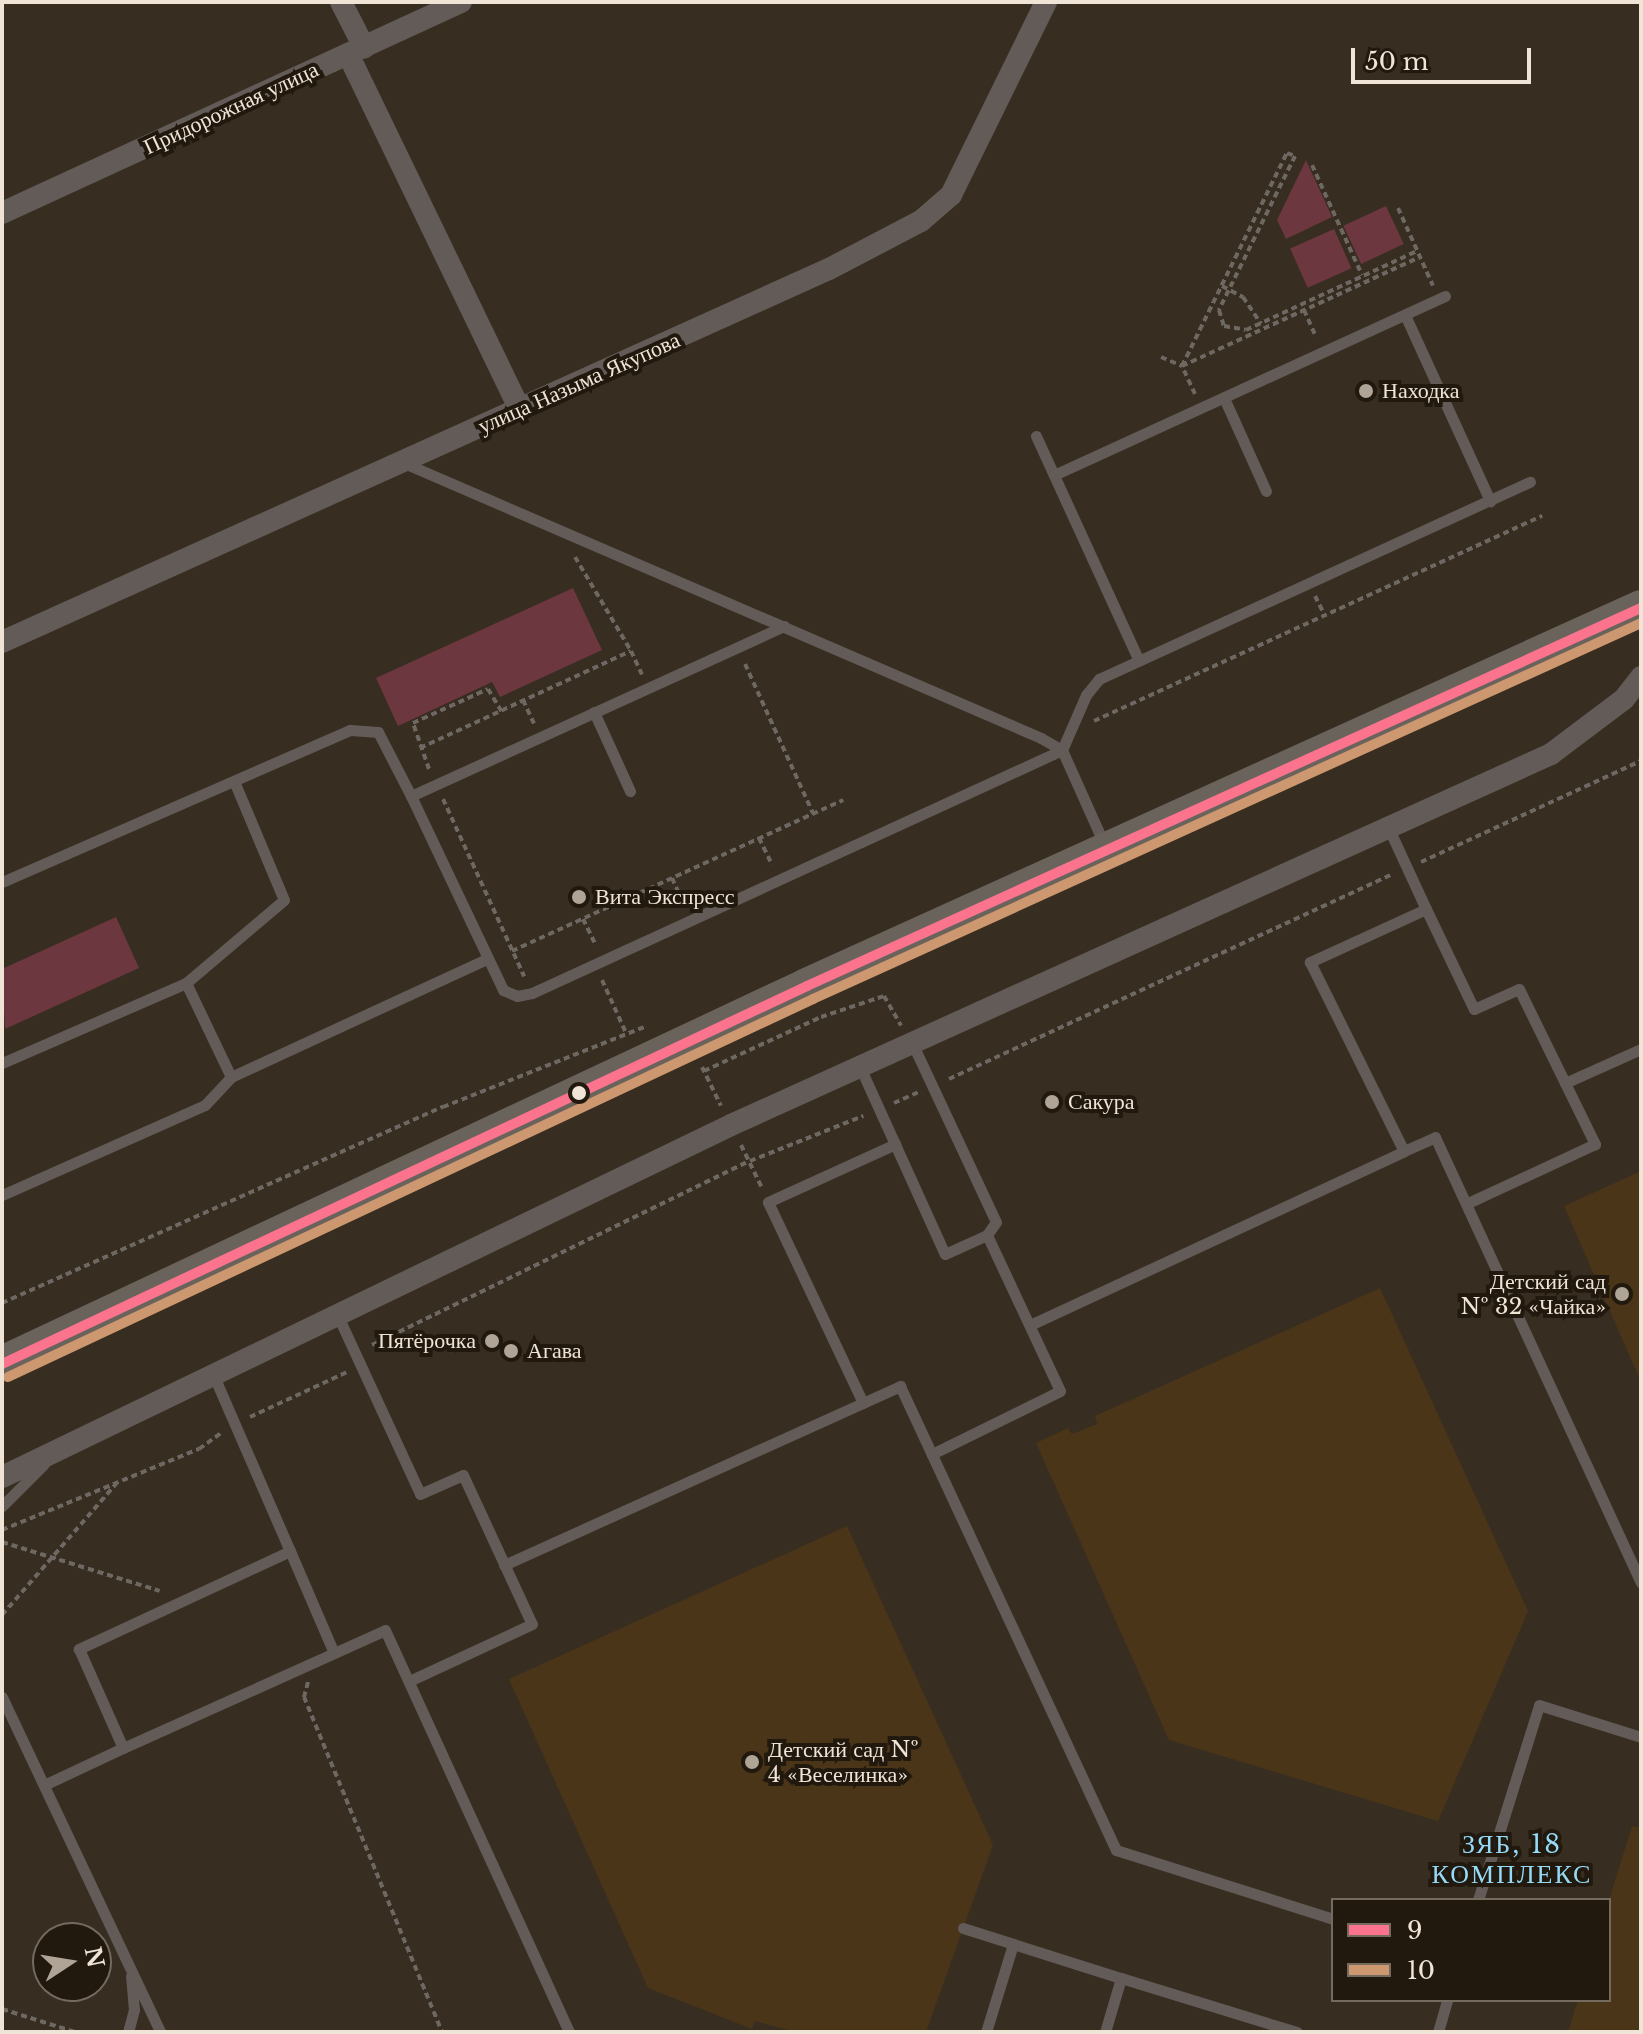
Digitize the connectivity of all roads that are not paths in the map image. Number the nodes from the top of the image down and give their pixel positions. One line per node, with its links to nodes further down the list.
1 (341, 2): 4 (street)
2 (461, 2): 4 (street, Придорожная улица)
3 (1046, 2): 9 (street, улица Назыма Якупова)
4 (356, 50): 5 (street, Придорожная улица); 9 (street)
5 (2, 213)
6 (1442, 298): 7 (lane)
7 (1405, 315): 8 (lane); 15 (lane)
8 (1224, 398): 12 (lane); 14 (lane)
9 (520, 410): 11 (street, улица Назыма Якупова)
10 (1036, 436): 12 (lane)
11 (402, 462): 17 (lane); 18 (street, улица Назыма Якупова)
12 (1054, 475): 19 (lane)
13 (1530, 482): 15 (lane)
14 (1266, 491)
15 (1490, 501): 19 (lane)
16 (1641, 608): 27 (main road)
17 (784, 626): 21 (lane); 22 (lane)
18 (2, 642)
19 (1139, 661): 22 (lane)
20 (1641, 677): 26 (street)
21 (594, 712): 24 (lane); 25 (lane)
22 (1062, 750): 27 (lane); 30 (lane)
23 (234, 781): 25 (lane); 28 (lane); 31 (lane)
24 (630, 791)
25 (411, 796): 30 (lane)
26 (1389, 829): 29 (lane); 32 (street)
27 (1107, 850): 45 (main road)
28 (2, 882)
29 (1426, 909): 37 (lane); 39 (lane)
30 (486, 959): 36 (lane)
31 (186, 983): 34 (lane); 36 (lane)
32 (914, 1047): 35 (street); 42 (lane)
33 (1641, 1049): 37 (lane)
34 (2, 1063)
35 (860, 1067): 38 (lane); 43 (street)
36 (231, 1077): 40 (lane)
37 (1565, 1083): 41 (lane)
38 (895, 1144): 42 (lane); 47 (lane)
39 (1404, 1151): 41 (lane); 44 (lane)
40 (2, 1195)
41 (1466, 1204): 54 (lane)
42 (987, 1235): 44 (lane)
43 (337, 1314): 46 (street); 53 (lane)
44 (1030, 1325): 49 (lane)
45 (2, 1364)
46 (213, 1374): 48 (street); 52 (lane)
47 (863, 1403): 49 (lane); 53 (lane)
48 (57, 1451): 50 (street); 51 (lane)
49 (932, 1454): 62 (lane)
50 (2, 1477)
51 (2, 1506)
52 (290, 1551): 55 (lane); 59 (lane)
53 (504, 1565): 56 (lane)
54 (1641, 1583)
55 (334, 1653): 56 (lane); 59 (lane)
56 (409, 1681): 70 (lane)
57 (2, 1697): 60 (lane)
58 (1641, 1737): 61 (lane)
59 (123, 1748): 60 (lane)
60 (44, 1785): 65 (lane)
61 (1479, 1898)
62 (1331, 1918)
63 (963, 1928): 64 (lane)
64 (1013, 1944): 66 (lane); 71 (lane)
65 (131, 1967): 68 (lane); 69 (lane)
66 (1121, 1978): 72 (lane); 73 (lane)
67 (1446, 2002): 74 (lane)
68 (128, 2032)
69 (160, 2032)
70 (569, 2032)
71 (986, 2032)
72 (1105, 2032)
73 (1297, 2032)
74 (1438, 2032)

